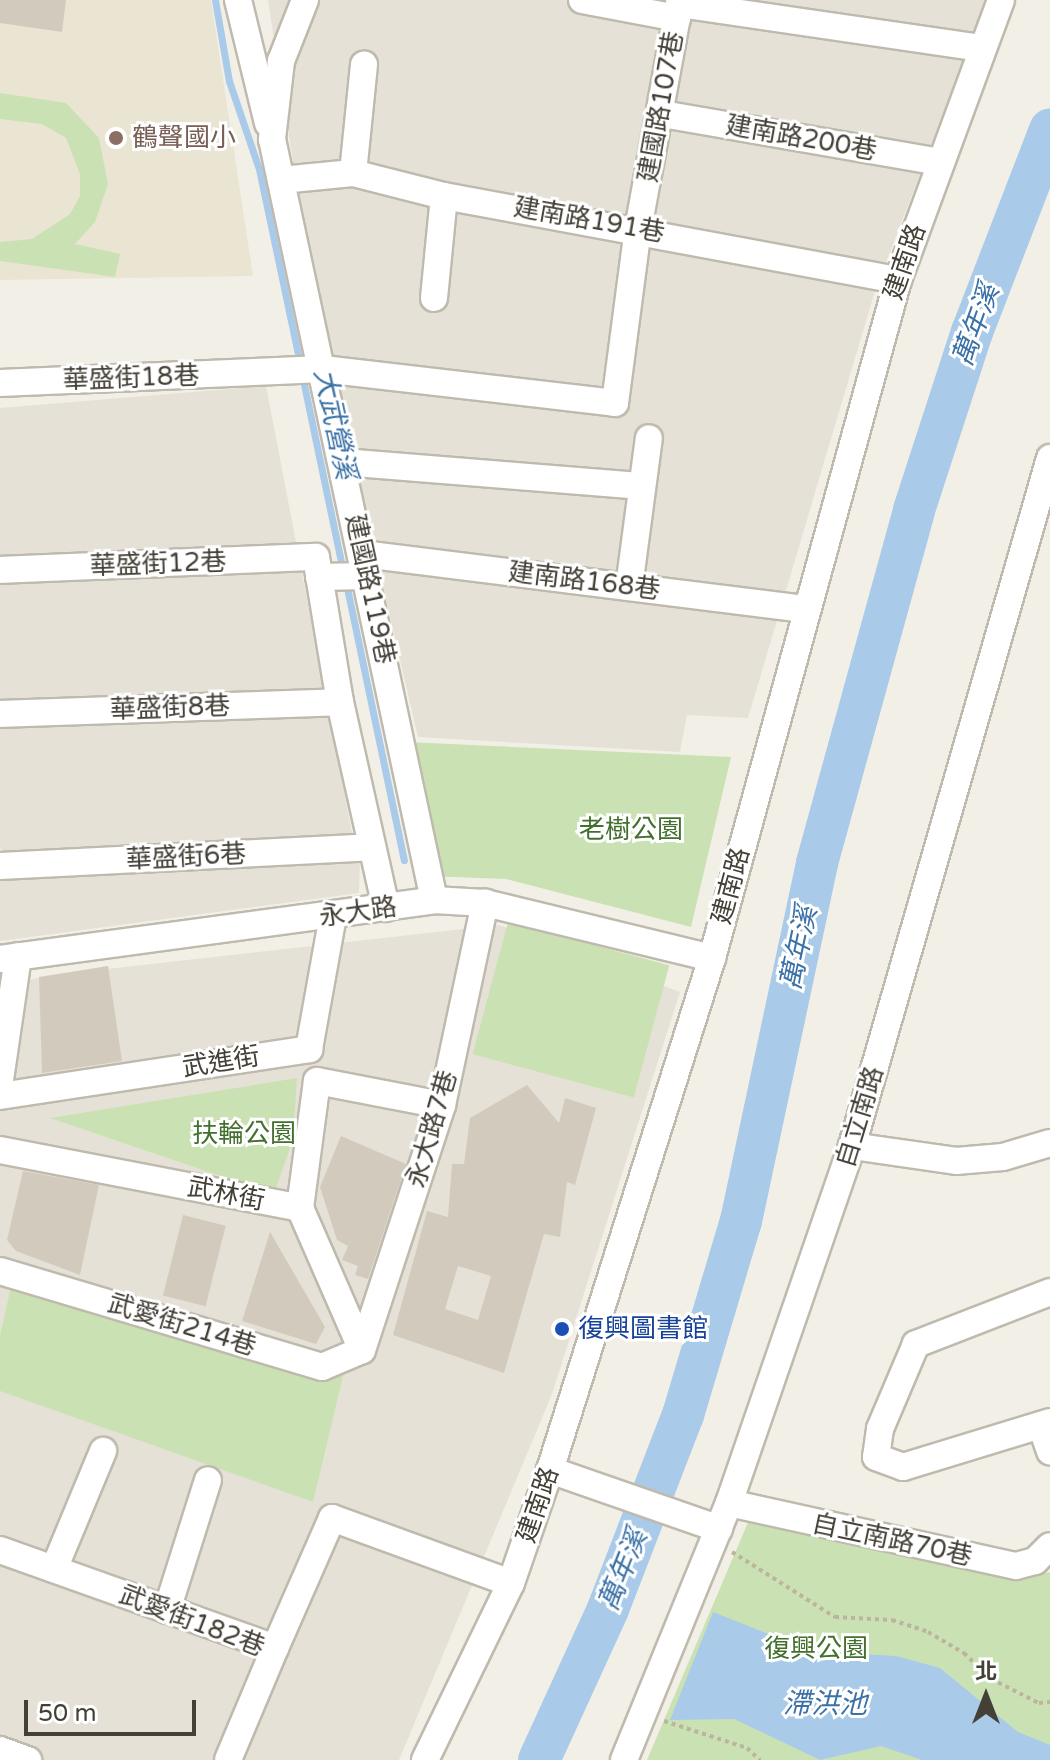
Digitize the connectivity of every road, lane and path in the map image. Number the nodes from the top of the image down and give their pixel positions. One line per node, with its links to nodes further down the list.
1 (238, 0): 9 (street)
2 (305, 0): 9 (street, 建國路119巷)
3 (582, 0): 5 (street)
4 (1001, 0): 6 (street, 建南路)
5 (679, 7): 6 (street); 8 (street, 建國路107巷)
6 (982, 48): 10 (street, 建南路)
7 (364, 65): 11 (street)
8 (662, 114): 10 (street, 建南路200巷); 14 (street, 建國路107巷)
9 (272, 139): 12 (street, 建國路119巷)
10 (941, 162): 15 (street, 建南路)
11 (353, 173): 12 (street, 建南路191巷); 13 (street, 建南路191巷)
12 (281, 180): 17 (street, 建國路119巷)
13 (444, 196): 14 (street, 建南路191巷); 16 (street)
14 (638, 229): 15 (street, 建南路191巷); 19 (street, 建國路107巷)
15 (898, 280): 27 (street, 建南路)
16 (434, 298)
17 (323, 369): 18 (street, 華盛街18巷); 19 (street, 華盛街18巷); 22 (street, 建國路119巷)
18 (0, 383)
19 (615, 403)
20 (649, 438): 23 (street)
21 (1050, 458): 44 (street, 自立南路)
22 (343, 462): 23 (street); 25 (street, 建國路119巷)
23 (639, 486): 26 (street)
24 (0, 570): 25 (street, 華盛街12巷)
25 (342, 570): 26 (street, 建南路168巷); 28 (street); 32 (street, 建國路119巷)
26 (629, 587): 27 (street, 建南路168巷)
27 (804, 609): 37 (street, 建南路)
28 (340, 702): 29 (street, 華盛街8巷); 30 (street)
29 (0, 714)
30 (371, 847): 31 (street, 華盛街6巷); 34 (street)
31 (0, 866)
32 (434, 900): 33 (street, 永大路); 34 (street, 永大路)
33 (485, 903): 37 (street, 永大路); 42 (street, 永大路7巷)
34 (386, 908): 35 (street, 永大路)
35 (333, 916): 36 (street, 永大路); 38 (street)
36 (9, 958): 39 (street)
37 (712, 958): 53 (street, 建南路)
38 (309, 1049): 40 (street); 41 (street, 武進街)
39 (0, 1080)
40 (317, 1081): 42 (street); 46 (street)
41 (0, 1096)
42 (442, 1105): 49 (street, 永大路7巷)
43 (1050, 1143): 44 (street)
44 (852, 1146): 55 (street, 自立南路)
45 (0, 1150): 46 (street, 武林街)
46 (300, 1208): 49 (street, 武林街)
47 (0, 1271): 49 (street, 武愛街214巷)
48 (1050, 1292): 50 (street)
49 (362, 1350)
50 (1046, 1423): 52 (street)
51 (103, 1451): 59 (street)
52 (1050, 1451)
53 (551, 1470): 56 (street); 60 (street, 建南路)
54 (208, 1480): 61 (street)
55 (729, 1503): 56 (street, 自立南路); 57 (street, 自立南路70巷)
56 (723, 1540): 63 (path); 64 (street, 自立南路)
57 (1050, 1546)
58 (0, 1550): 59 (street, 武愛街182巷)
59 (54, 1569): 61 (street, 武愛街182巷)
60 (511, 1583): 62 (street); 68 (street, 建南路)
61 (167, 1610): 62 (street, 武愛街182巷)
62 (275, 1648): 67 (street, 武愛街182巷)
63 (1050, 1702)
64 (652, 1713): 69 (street, 自立南路); 70 (path)
65 (0, 1750): 66 (street)
66 (28, 1760)
67 (228, 1760)
68 (425, 1760)
69 (624, 1760)
70 (760, 1760)

